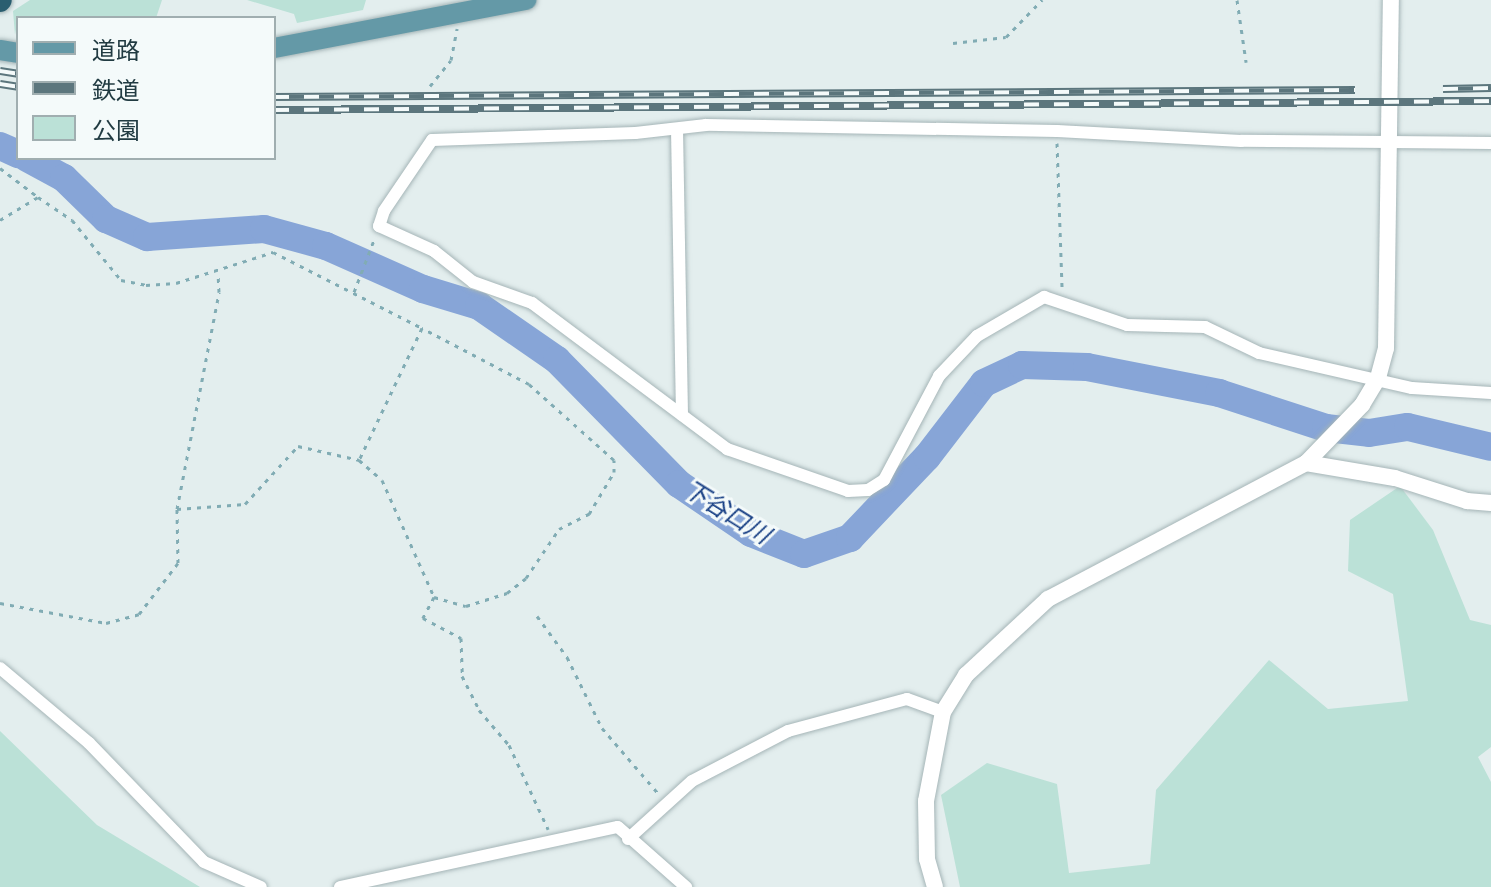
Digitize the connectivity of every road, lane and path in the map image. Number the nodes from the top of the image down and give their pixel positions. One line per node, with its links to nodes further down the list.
1 (526, 0): 5 (main road)
2 (1042, 0): 6 (path)
3 (1237, 0): 8 (path)
4 (1391, 0): 12 (street)
5 (457, 14): 7 (main road); 9 (path)
6 (953, 43)
7 (276, 48)
8 (1246, 62)
9 (430, 86)
10 (677, 129): 11 (street); 17 (street); 24 (street)
11 (1057, 131): 12 (street); 20 (path)
12 (1392, 142): 13 (street); 22 (street)
13 (1491, 143)
14 (0, 168): 15 (path)
15 (38, 197): 16 (path); 18 (path)
16 (0, 220)
17 (379, 226): 19 (path); 24 (street)
18 (218, 272): 19 (path); 28 (path)
19 (354, 292): 21 (path)
20 (1062, 300): 22 (street); 24 (street)
21 (422, 328): 25 (path); 29 (path)
22 (1378, 378): 23 (street); 26 (street)
23 (1491, 393)
24 (682, 415)
25 (359, 460): 28 (path); 29 (path)
26 (1306, 463): 27 (street); 33 (street)
27 (1491, 503)
28 (177, 509): 30 (path)
29 (434, 597): 36 (path)
30 (0, 603)
31 (537, 616): 34 (path)
32 (0, 668): 37 (street)
33 (943, 712): 34 (street); 40 (street)
34 (667, 804): 35 (street)
35 (628, 839): 36 (street); 39 (street)
36 (553, 840): 38 (street)
37 (261, 887)
38 (340, 887)
39 (686, 887)
40 (935, 887)

